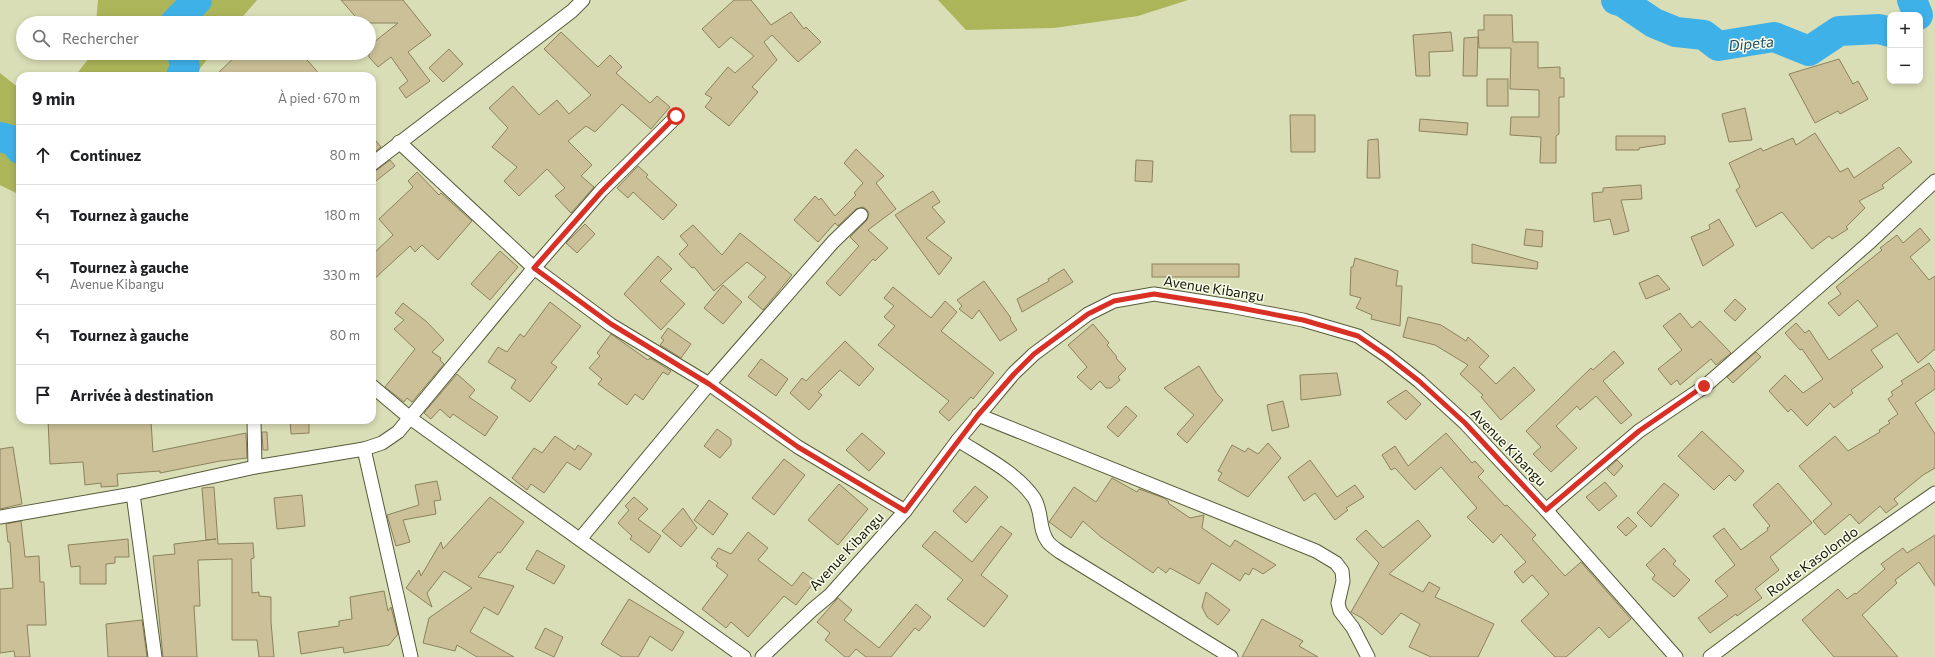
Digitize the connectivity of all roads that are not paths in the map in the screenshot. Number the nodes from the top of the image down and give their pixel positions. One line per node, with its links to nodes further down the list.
1 (583, 0): 3 (street)
2 (676, 116): 7 (street)
3 (399, 142): 4 (street); 7 (street)
4 (376, 161)
5 (1935, 181): 18 (street)
6 (861, 215): 8 (street)
7 (534, 268): 8 (street); 11 (street)
8 (709, 384): 19 (street); 21 (street)
9 (376, 389): 11 (street)
10 (978, 415): 13 (street, Avenue Kibangu); 18 (street, Avenue Kibangu); 27 (street)
11 (410, 418): 14 (street); 21 (street)
12 (254, 424): 15 (street)
13 (958, 440): 19 (street, Avenue Kibangu); 26 (street)
14 (364, 449): 15 (street); 23 (street)
15 (255, 466): 17 (street)
16 (1935, 493): 29 (street, Route Kasolondo)
17 (133, 494): 20 (street); 22 (street)
18 (1546, 510): 28 (street, Avenue Kibangu)
19 (905, 511): 25 (street, Avenue Kibangu)
20 (0, 517)
21 (580, 539): 24 (street)
22 (155, 657)
23 (411, 657)
24 (744, 657)
25 (762, 657)
26 (1232, 657)
27 (1368, 657)
28 (1676, 657)
29 (1710, 657)

